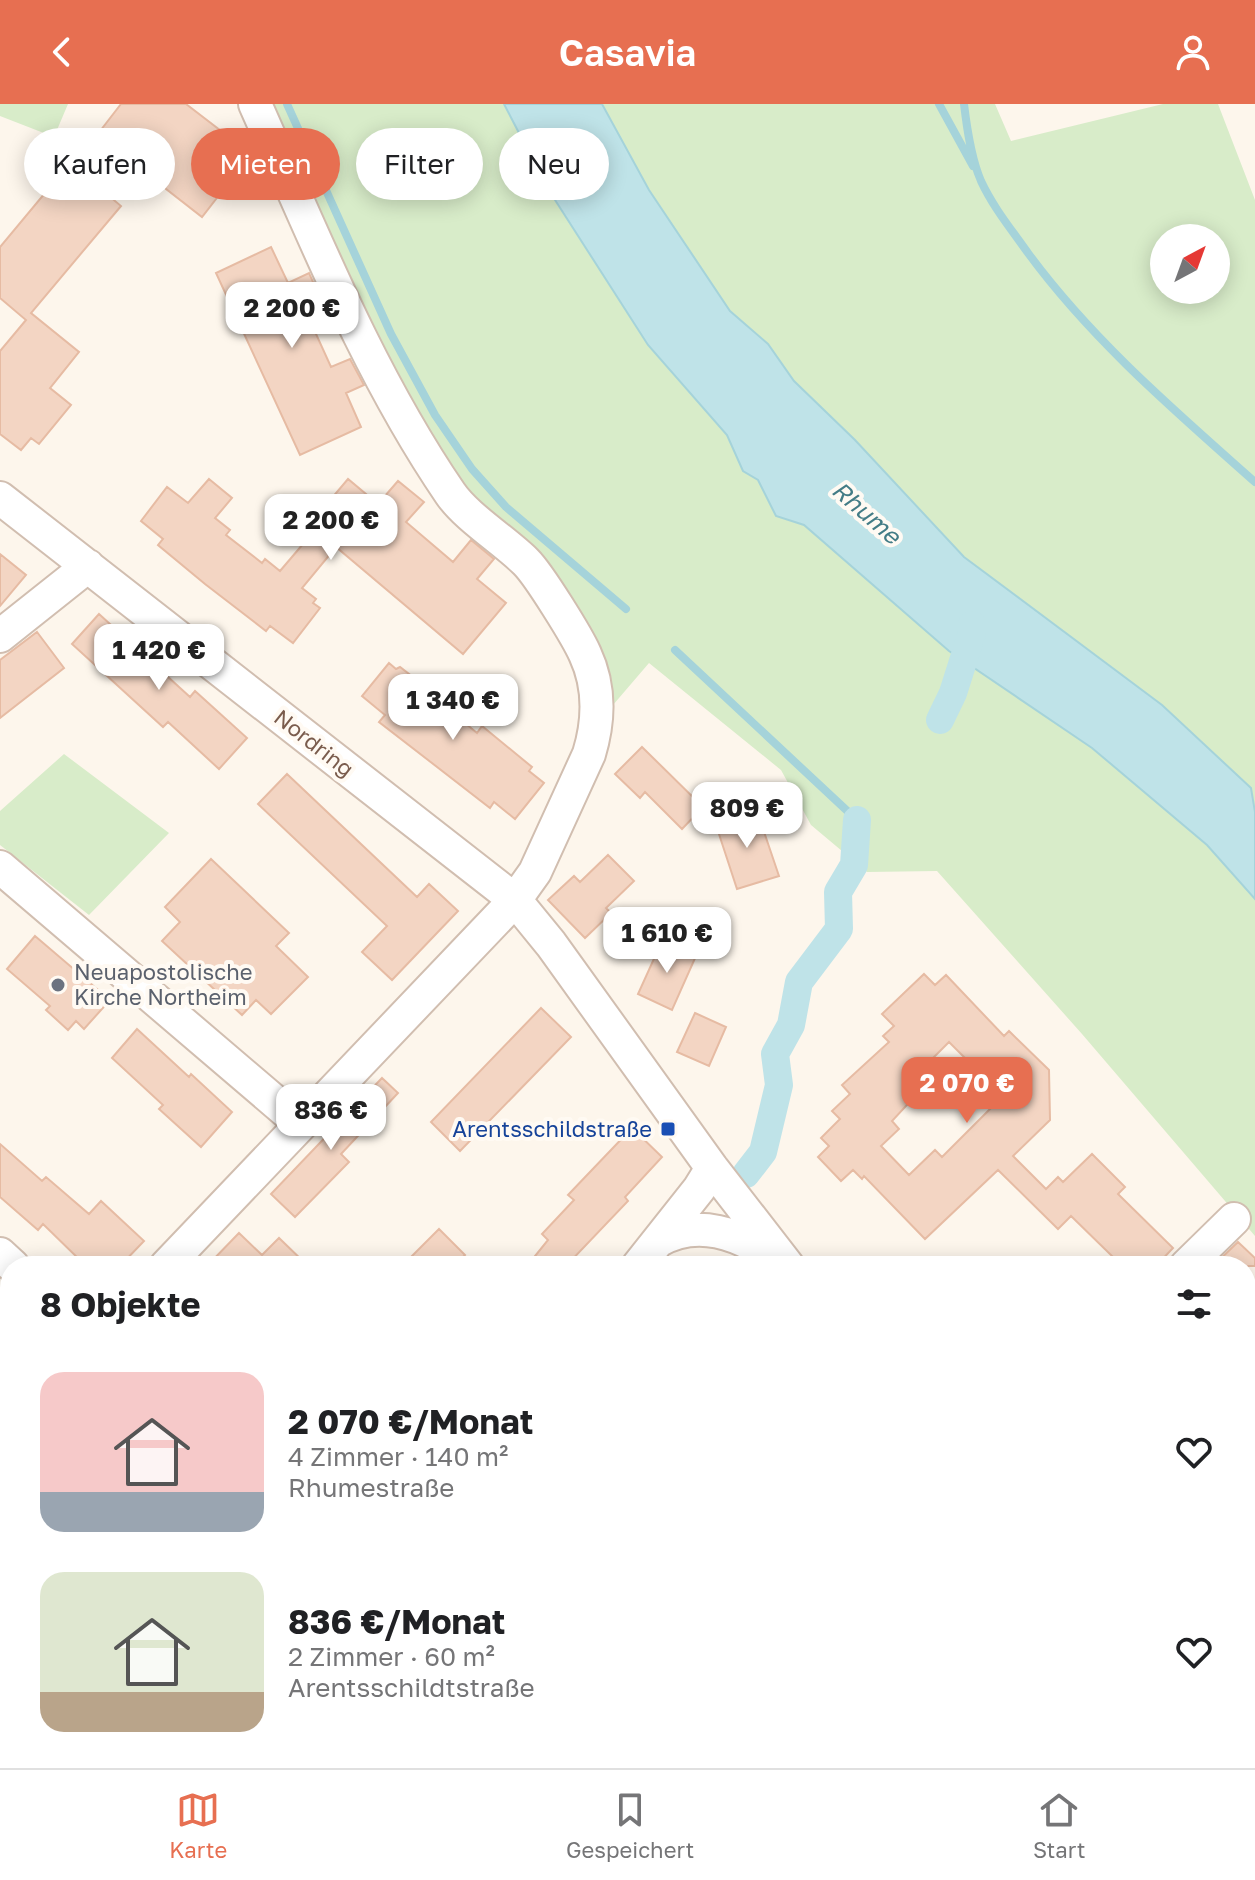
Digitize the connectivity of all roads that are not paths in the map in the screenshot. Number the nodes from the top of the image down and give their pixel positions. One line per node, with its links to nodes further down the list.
1 (255, 104): 6 (street)
2 (0, 498): 3 (street, Nordring)
3 (88, 566): 4 (street); 6 (street, Nordring)
4 (0, 636)
5 (0, 867): 7 (street)
6 (515, 900): 7 (street); 8 (street, Nordring)
7 (301, 1124): 11 (street)
8 (712, 1168): 10 (street); 14 (street, Nordring)
9 (1234, 1219): 15 (street)
10 (658, 1241): 12 (street); 13 (street)
11 (176, 1256)
12 (646, 1256)
13 (772, 1256)
14 (779, 1256)
15 (1196, 1256)

